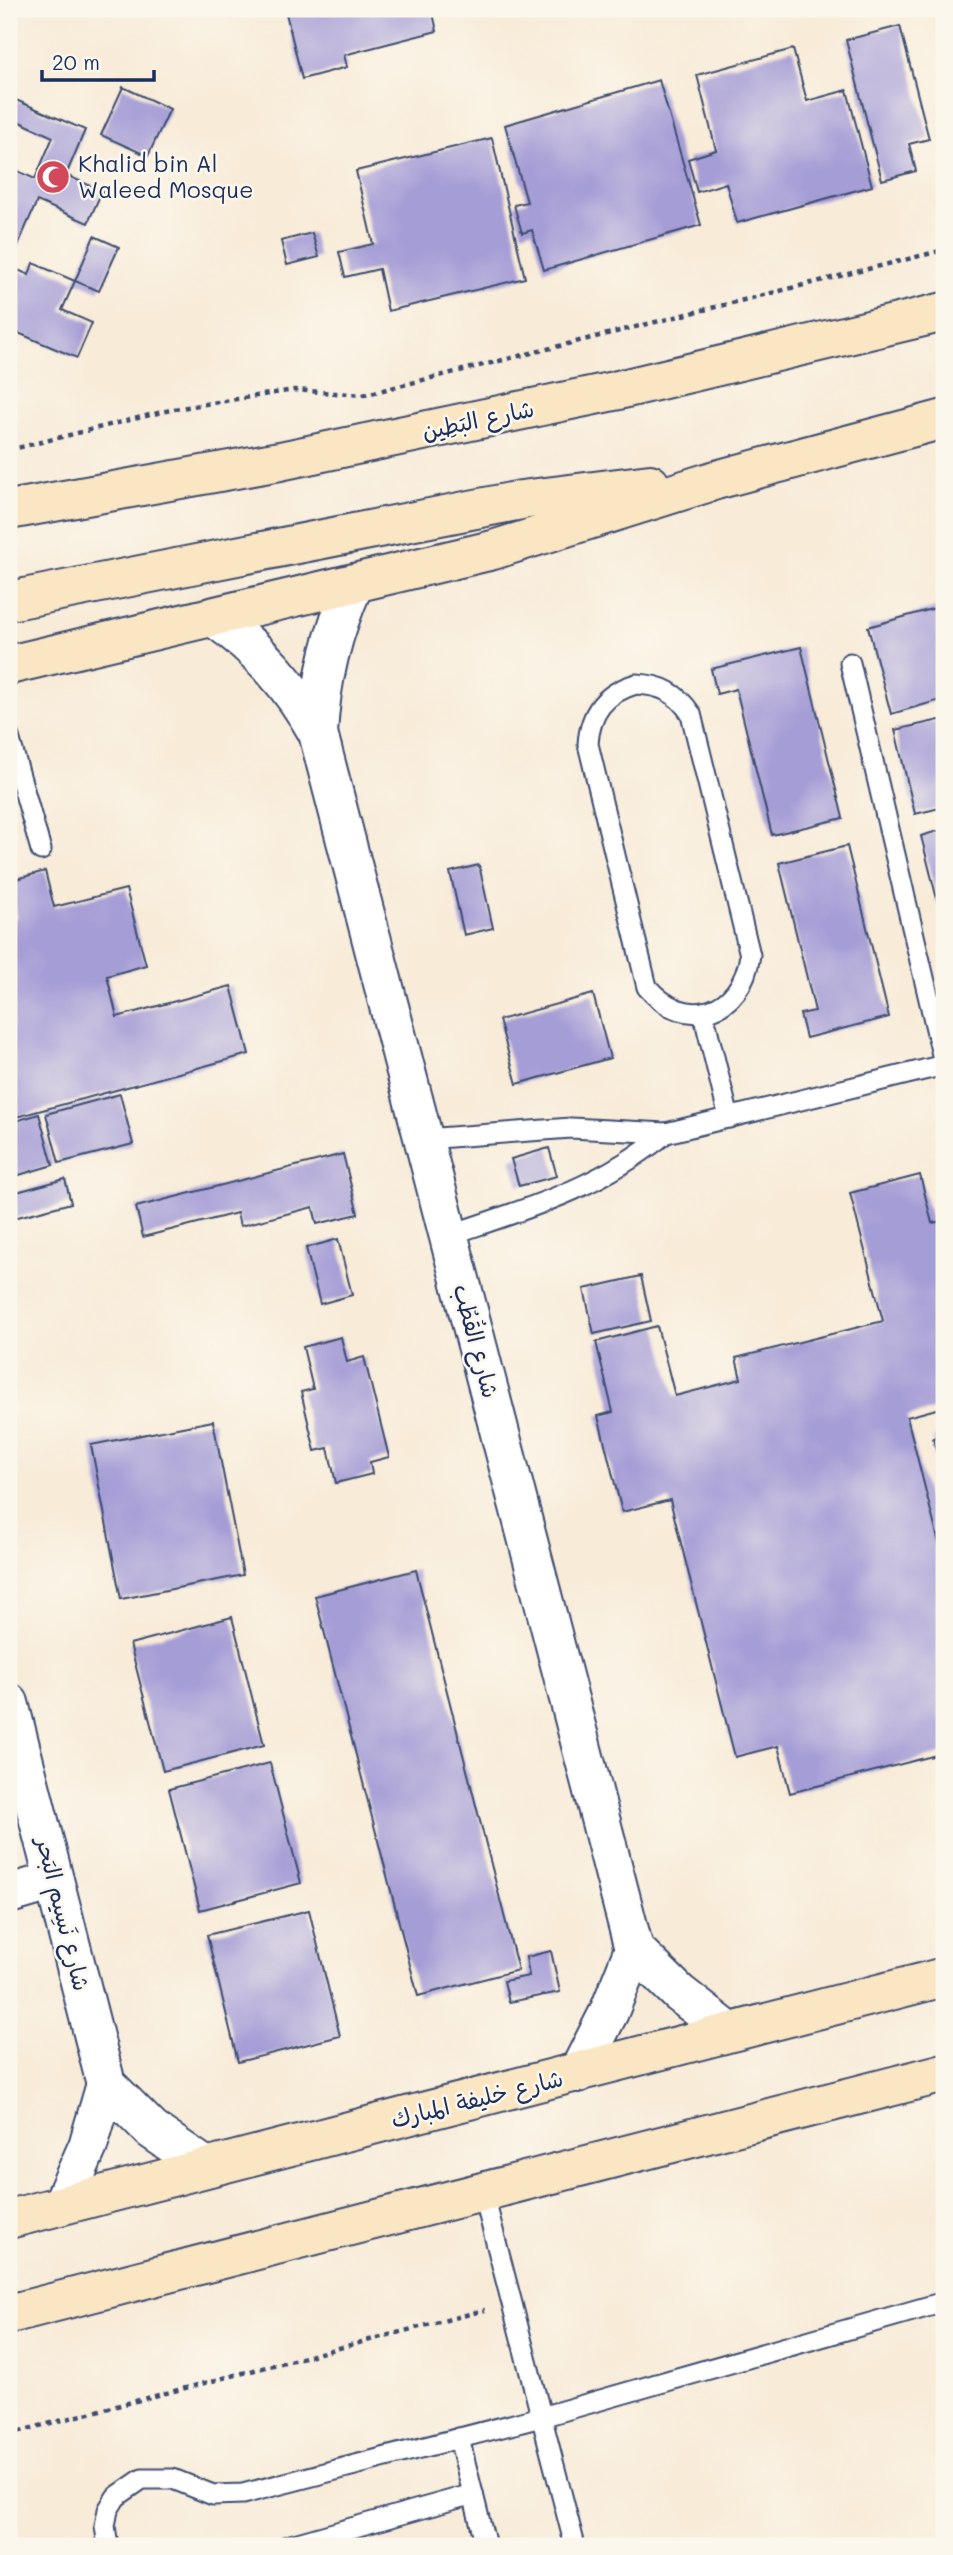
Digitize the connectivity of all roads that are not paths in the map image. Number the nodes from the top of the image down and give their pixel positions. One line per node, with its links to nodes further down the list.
1 (944, 312): 4 (main road, شارع البَطِين)
2 (944, 419): 3 (main road)
3 (716, 480): 5 (main road); 6 (main road)
4 (9, 510)
5 (354, 584): 7 (main road); 10 (street, شارع القُطُب)
6 (9, 601)
7 (215, 618): 9 (main road); 10 (street, شارع القُطُب)
8 (849, 663): 14 (lane)
9 (9, 665)
10 (318, 733): 17 (street, شارع القُطُب)
11 (9, 737): 12 (lane)
12 (41, 850)
13 (703, 1012): 13 (lane); 15 (lane)
14 (944, 1064): 15 (lane)
15 (729, 1118): 16 (lane)
16 (666, 1133): 17 (lane); 18 (lane)
17 (424, 1139): 18 (street, شارع القُطُب)
18 (449, 1235): 22 (street, شارع القُطُب)
19 (9, 1703): 20 (street, شارع نَسِيم البَحر)
20 (54, 1881): 21 (street); 27 (street, شارع نَسِيم البَحر)
21 (9, 1894)
22 (634, 1949): 24 (street); 25 (street)
23 (944, 1977): 24 (main road, شارع خليفة المبارك)
24 (729, 2032): 25 (main road, شارع خليفة المبارك)
25 (578, 2073): 28 (main road, شارع خليفة المبارك)
26 (944, 2073): 29 (main road)
27 (106, 2084): 28 (street); 30 (street)
28 (206, 2167): 30 (main road, شارع خليفة المبارك)
29 (483, 2192): 33 (main road); 34 (lane)
30 (62, 2205): 31 (main road, شارع خليفة المبارك)
31 (9, 2219)
32 (944, 2302): 34 (lane)
33 (9, 2314)
34 (541, 2417): 35 (lane); 40 (lane)
35 (459, 2438): 36 (lane); 37 (lane)
36 (473, 2494): 38 (lane); 39 (lane)
37 (108, 2546)
38 (287, 2546)
39 (486, 2546)
40 (575, 2546)

